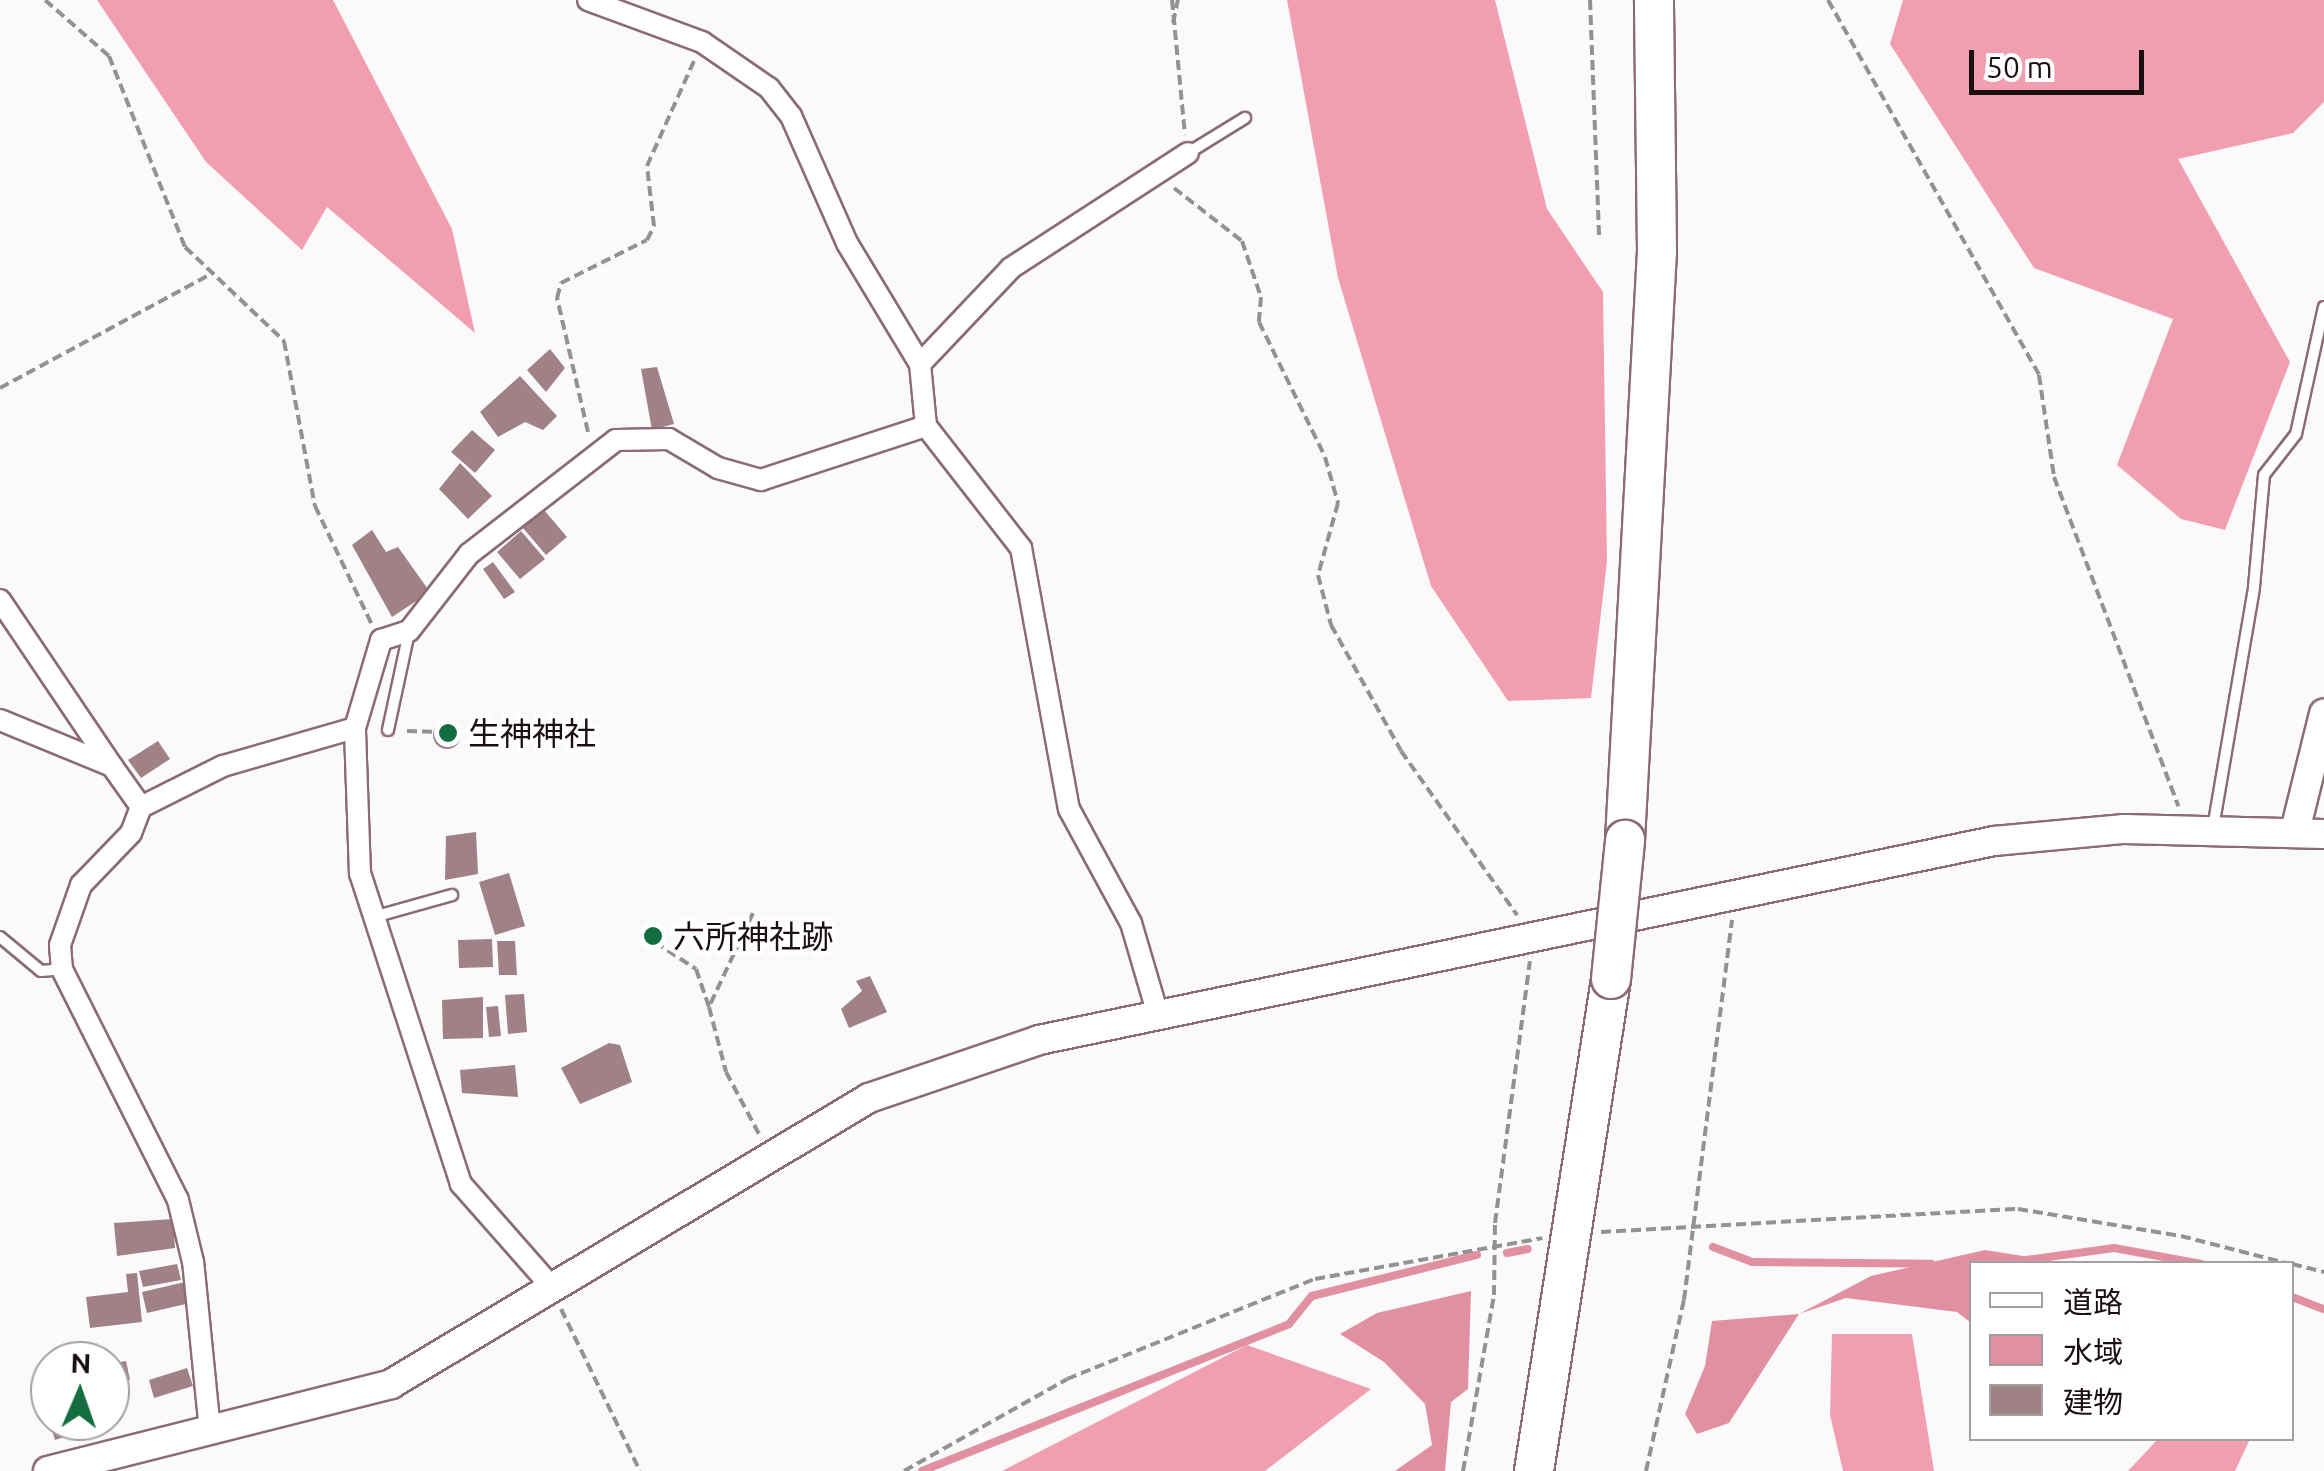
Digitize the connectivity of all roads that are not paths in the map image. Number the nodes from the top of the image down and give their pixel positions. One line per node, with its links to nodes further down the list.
1 (588, 0): 9 (street)
2 (1644, 0): 11 (highway)
3 (1654, 0): 7 (highway)
4 (1672, 0): 7 (highway)
5 (1246, 118): 6 (lane)
6 (1188, 153): 9 (street)
7 (1656, 252): 11 (highway)
8 (2324, 307): 20 (lane)
9 (920, 364): 10 (street)
10 (926, 426): 13 (street); 27 (street)
11 (1648, 474): 31 (highway, bridge)
12 (0, 600): 18 (street)
13 (409, 631): 16 (street); 17 (lane)
14 (2324, 714): 21 (street)
15 (0, 720): 18 (street)
16 (355, 728): 19 (street); 24 (street)
17 (388, 730)
18 (112, 766): 19 (street)
19 (141, 807): 26 (street)
20 (2200, 828): 21 (street); 27 (street)
21 (2295, 831): 22 (street)
22 (2324, 834)
23 (452, 894): 24 (lane)
24 (377, 916): 28 (street)
25 (0, 937): 26 (lane)
26 (62, 968): 29 (street)
27 (1158, 1015): 28 (street)
28 (550, 1285): 29 (street)
29 (210, 1431): 30 (street)
30 (48, 1471)
31 (1534, 1471)

